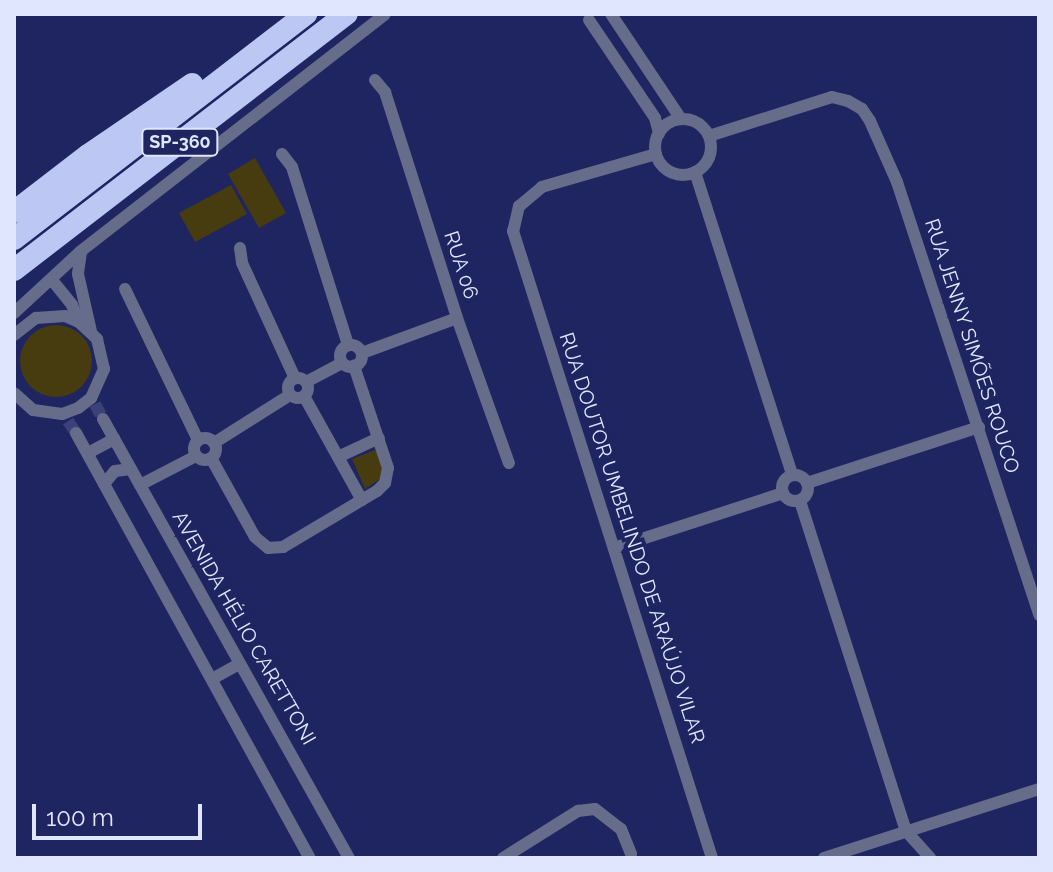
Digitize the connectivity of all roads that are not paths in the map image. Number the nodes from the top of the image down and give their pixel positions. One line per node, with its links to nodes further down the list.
1 (347, 14): 20 (highway, SP-360)
2 (385, 14): 19 (street)
3 (611, 14): 6 (street)
4 (297, 20): 15 (highway); 17 (highway, SP-360)
5 (589, 20): 7 (street)
6 (619, 27): 7 (street); 9 (street)
7 (603, 39): 10 (street)
8 (375, 80): 24 (street, RUA 06)
9 (681, 119): 10 (street); 11 (street)
10 (659, 133): 13 (street)
11 (709, 136): 14 (street); 36 (street, RUA JENNY SIMÕES ROUCO)
12 (282, 154): 28 (street)
13 (656, 154): 14 (street); 55 (street, RUA DOUTOR UMBELINDO DE ARAÚJO VILAR)
14 (695, 172): 48 (street)
15 (23, 202): 16 (highway)
16 (14, 212)
17 (14, 239)
18 (240, 248): 31 (street)
19 (81, 251): 21 (street); 26 (street)
20 (14, 270)
21 (52, 280): 23 (street); 25 (street)
22 (125, 289): 40 (street)
23 (14, 313)
24 (457, 318): 29 (street); 46 (street, RUA 06)
25 (79, 322): 26 (street); 27 (street)
26 (91, 331): 32 (street)
27 (14, 335)
28 (348, 345): 29 (street); 30 (street)
29 (362, 353): 30 (street)
30 (348, 365): 31 (street); 38 (street)
31 (301, 380): 33 (street); 34 (street)
32 (14, 393)
33 (290, 395): 34 (street); 41 (street)
34 (304, 396): 44 (street)
35 (103, 419): 39 (street, AVENIDA HÉLIO CARETTONI)
36 (979, 427): 49 (street); 56 (street, RUA JENNY SIMÕES ROUCO)
37 (76, 433): 42 (street)
38 (379, 438): 44 (street); 53 (street)
39 (114, 439): 42 (street); 47 (street, AVENIDA HÉLIO CARETTONI)
40 (198, 440): 41 (street); 43 (street)
41 (214, 443): 45 (street)
42 (88, 453): 50 (street)
43 (196, 456): 45 (street); 51 (street)
44 (338, 457): 53 (street)
45 (211, 458): 53 (street)
46 (509, 463)
47 (131, 469): 50 (street); 51 (street, AVENIDA HÉLIO CARETTONI)
48 (792, 475): 49 (street); 52 (street)
49 (807, 483): 54 (street)
50 (104, 484): 58 (street)
51 (140, 485): 57 (street, AVENIDA HÉLIO CARETTONI)
52 (783, 493): 54 (street); 55 (street)
53 (362, 500)
54 (800, 501): 60 (street)
55 (614, 548): 65 (street, RUA DOUTOR UMBELINDO DE ARAÚJO VILAR)
56 (1039, 615)
57 (239, 664): 58 (street); 63 (street, AVENIDA HÉLIO CARETTONI)
58 (212, 679): 62 (street)
59 (1039, 789): 60 (street)
60 (906, 831): 66 (street); 67 (street)
61 (631, 854): 64 (street)
62 (310, 858)
63 (349, 858)
64 (503, 858)
65 (712, 858)
66 (824, 858)
67 (930, 858)

